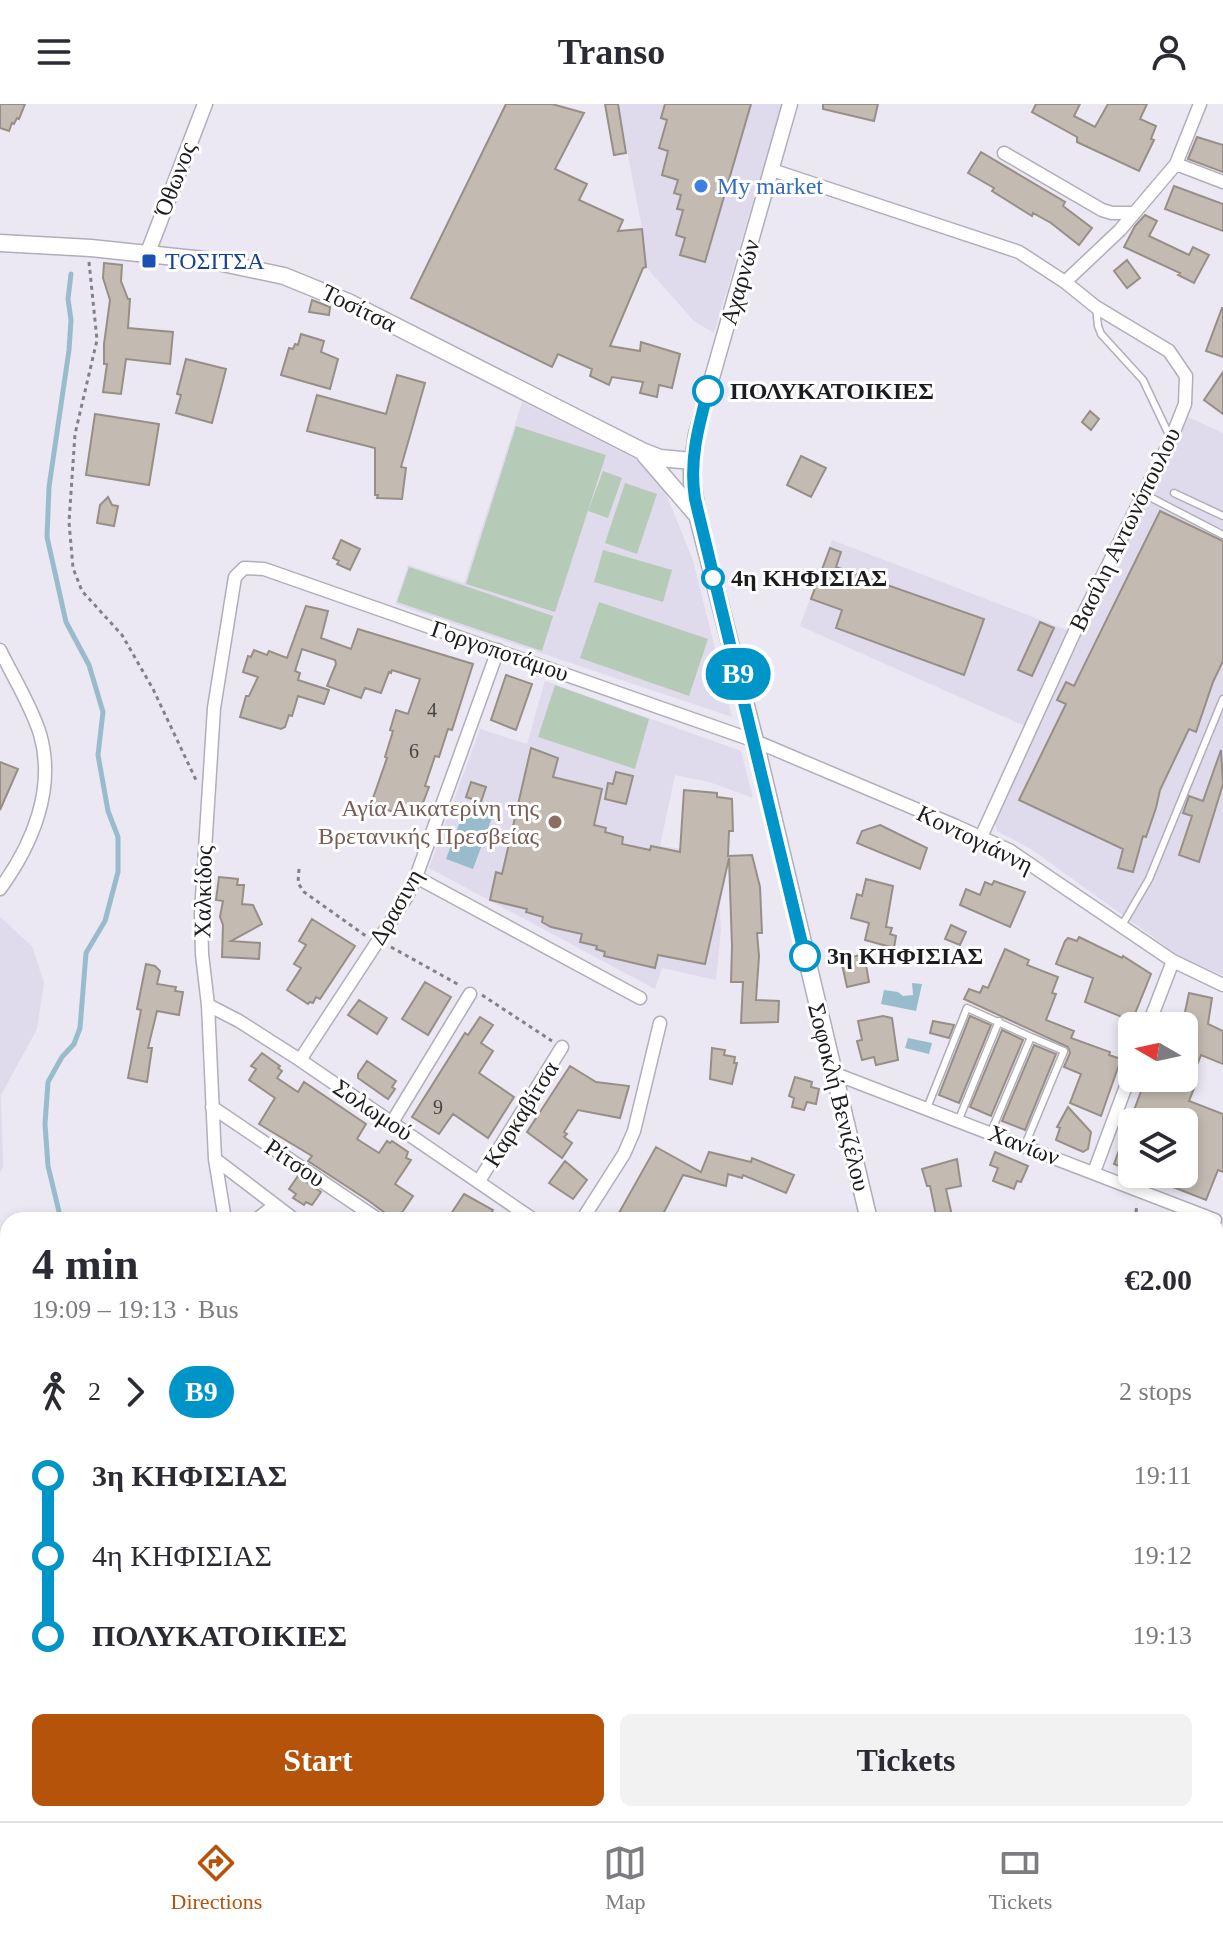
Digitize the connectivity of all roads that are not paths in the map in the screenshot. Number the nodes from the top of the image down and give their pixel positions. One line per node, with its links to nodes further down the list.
1 (205, 104): 10 (street, Όθωνος)
2 (790, 104): 6 (street, Αχαρνών)
3 (1200, 104): 5 (street)
4 (1004, 153): 8 (street)
5 (1176, 164): 7 (street); 8 (street)
6 (772, 170): 11 (street, Βασίλη Αντωνόπουλου); 15 (street, Αχαρνών)
7 (1223, 182)
8 (1132, 213): 11 (street)
9 (0, 243): 10 (main road, Τοσίτσα)
10 (147, 255): 14 (main road, Τοσίτσα)
11 (1065, 282): 12 (street, Βασίλη Αντωνόπουλου)
12 (1096, 307): 13 (lane); 13 (street, Βασίλη Αντωνόπουλου)
13 (1171, 439): 17 (street, Βασίλη Αντωνόπουλου)
14 (642, 451): 15 (main road, Τοσίτσα); 19 (main road)
15 (692, 461): 19 (main road, Σοφοκλή Βενιζέλου)
16 (1174, 493): 18 (lane)
17 (1144, 494): 20 (lane); 26 (street, Βασίλη Αντωνόπουλου)
18 (1223, 516)
19 (698, 518): 25 (main road, Σοφοκλή Βενιζέλου)
20 (1223, 535)
21 (244, 568): 23 (street, Γοργοποτάμου); 34 (street, Χαλκίδος)
22 (0, 650): 28 (street)
23 (498, 650): 25 (street, Γοργοποτάμου); 27 (street, Δρασινη)
24 (1223, 699): 29 (lane)
25 (755, 741): 26 (street, Κοντογιάννη); 41 (main road, Σοφοκλή Βενιζέλου)
26 (981, 837): 29 (street, Κοντογιάννη)
27 (416, 877): 33 (street); 40 (street, Δρασινη)
28 (0, 889)
29 (1121, 927): 30 (street, Κοντογιάννη)
30 (1173, 961): 31 (street, Κοντογιάννη); 35 (street)
31 (1223, 985)
32 (470, 994): 46 (street)
33 (640, 998)
34 (208, 1005): 40 (street, Σολωμού); 43 (street, Χαλκίδος)
35 (1153, 1012)
36 (999, 1021): 38 (lane); 44 (lane); 45 (lane)
37 (660, 1023): 58 (street)
38 (1031, 1037): 47 (lane); 48 (lane)
39 (562, 1047): 51 (street, Καρκαβίτσα)
40 (300, 1060): 46 (street, Σολωμού)
41 (833, 1073): 44 (street, Χανίων); 59 (main road, Σοφοκλή Βενιζέλου)
42 (1124, 1092): 50 (street)
43 (212, 1107): 49 (street, Χαλκίδος); 56 (street, Ρίτσου)
44 (927, 1108): 45 (street, Χανίων)
45 (959, 1119): 47 (street, Χανίων)
46 (391, 1124): 51 (street, Σολωμού)
47 (991, 1132): 48 (street, Χανίων)
48 (1025, 1145): 50 (street, Χανίων)
49 (215, 1159): 52 (street); 53 (street, Χαλκίδος)
50 (1094, 1172): 60 (street, Χανίων)
51 (479, 1181): 57 (street, Σολωμού)
52 (275, 1205): 54 (street); 55 (street)
53 (224, 1212)
54 (266, 1212)
55 (284, 1212)
56 (367, 1212)
57 (523, 1212)
58 (587, 1212)
59 (867, 1212)
60 (1195, 1212)

